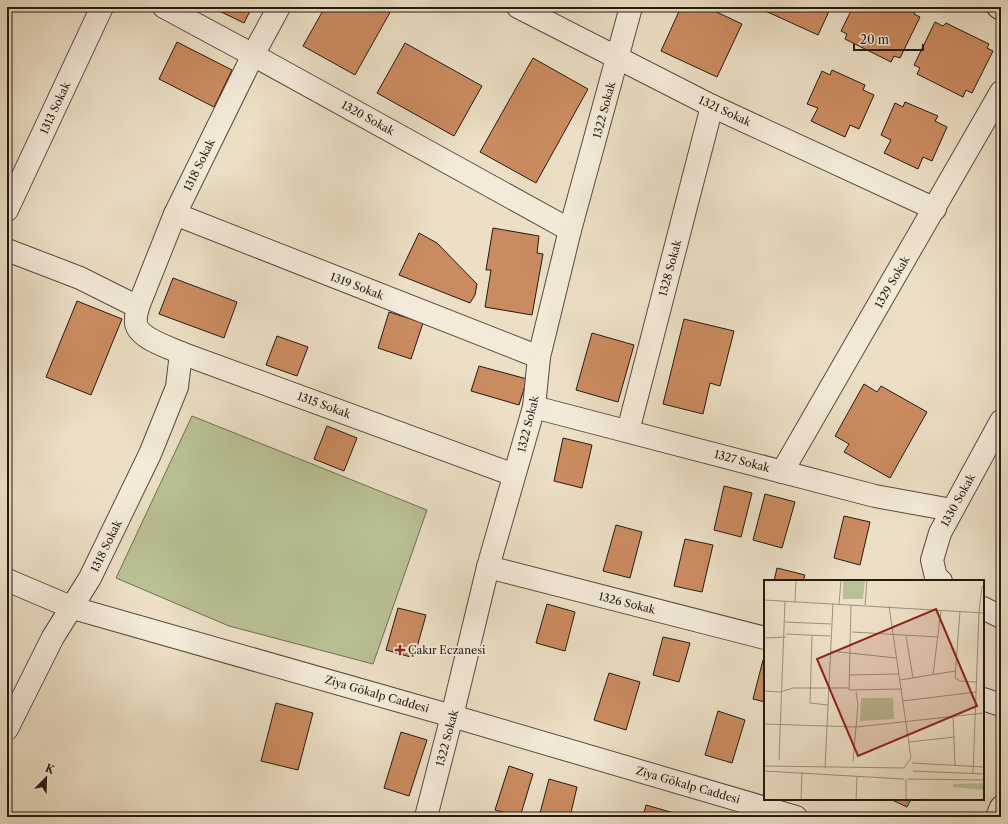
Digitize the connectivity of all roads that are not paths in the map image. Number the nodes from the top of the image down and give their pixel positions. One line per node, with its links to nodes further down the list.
1 (102, 7): 13 (street, 1313 Sokak)
2 (164, 7): 8 (street, 1320 Sokak)
3 (279, 7): 8 (street, 1318 Sokak)
4 (518, 7): 9 (street, 1321 Sokak)
5 (631, 7): 9 (street, 1322 Sokak)
6 (998, 7): 7 (main road)
7 (1001, 9)
8 (253, 55): 14 (street, 1318 Sokak); 15 (street, 1320 Sokak)
9 (618, 58): 11 (street, 1321 Sokak); 15 (street, 1322 Sokak)
10 (1001, 92): 12 (street, 1329 Sokak)
11 (712, 106): 12 (street, 1321 Sokak); 23 (street, 1328 Sokak)
12 (935, 209): 24 (street, 1329 Sokak)
13 (7, 210)
14 (176, 214): 17 (street, 1318 Sokak); 20 (street, 1319 Sokak)
15 (570, 230): 20 (street, 1322 Sokak)
16 (7, 250): 17 (street)
17 (138, 307): 18 (street, 1318 Sokak)
18 (138, 329): 19 (street, 1315 Sokak)
19 (181, 353): 25 (street, 1315 Sokak); 30 (street, 1318 Sokak)
20 (540, 357): 21 (street, 1322 Sokak)
21 (534, 407): 23 (street, 1327 Sokak); 25 (street, 1322 Sokak)
22 (1001, 421): 26 (street, 1330 Sokak)
23 (628, 431): 24 (street, 1327 Sokak)
24 (782, 472): 26 (street, 1327 Sokak)
25 (514, 475): 27 (street, 1322 Sokak)
26 (952, 510): 29 (street, 1330 Sokak)
27 (488, 567): 33 (street, 1326 Sokak); 36 (street, 1322 Sokak)
28 (7, 580): 30 (street, Ziya Gökalp Caddesi)
29 (940, 580)
30 (73, 608): 36 (street, Ziya Gökalp Caddesi); 37 (street, 1318 Sokak)
31 (984, 608): 32 (street)
32 (1001, 617)
33 (764, 638)
34 (984, 699): 35 (street)
35 (1001, 705)
36 (452, 716): 39 (street, 1322 Sokak); 40 (street, Ziya Gökalp Caddesi)
37 (7, 729)
38 (1001, 807): 41 (street)
39 (426, 817)
40 (796, 817)
41 (997, 817)

